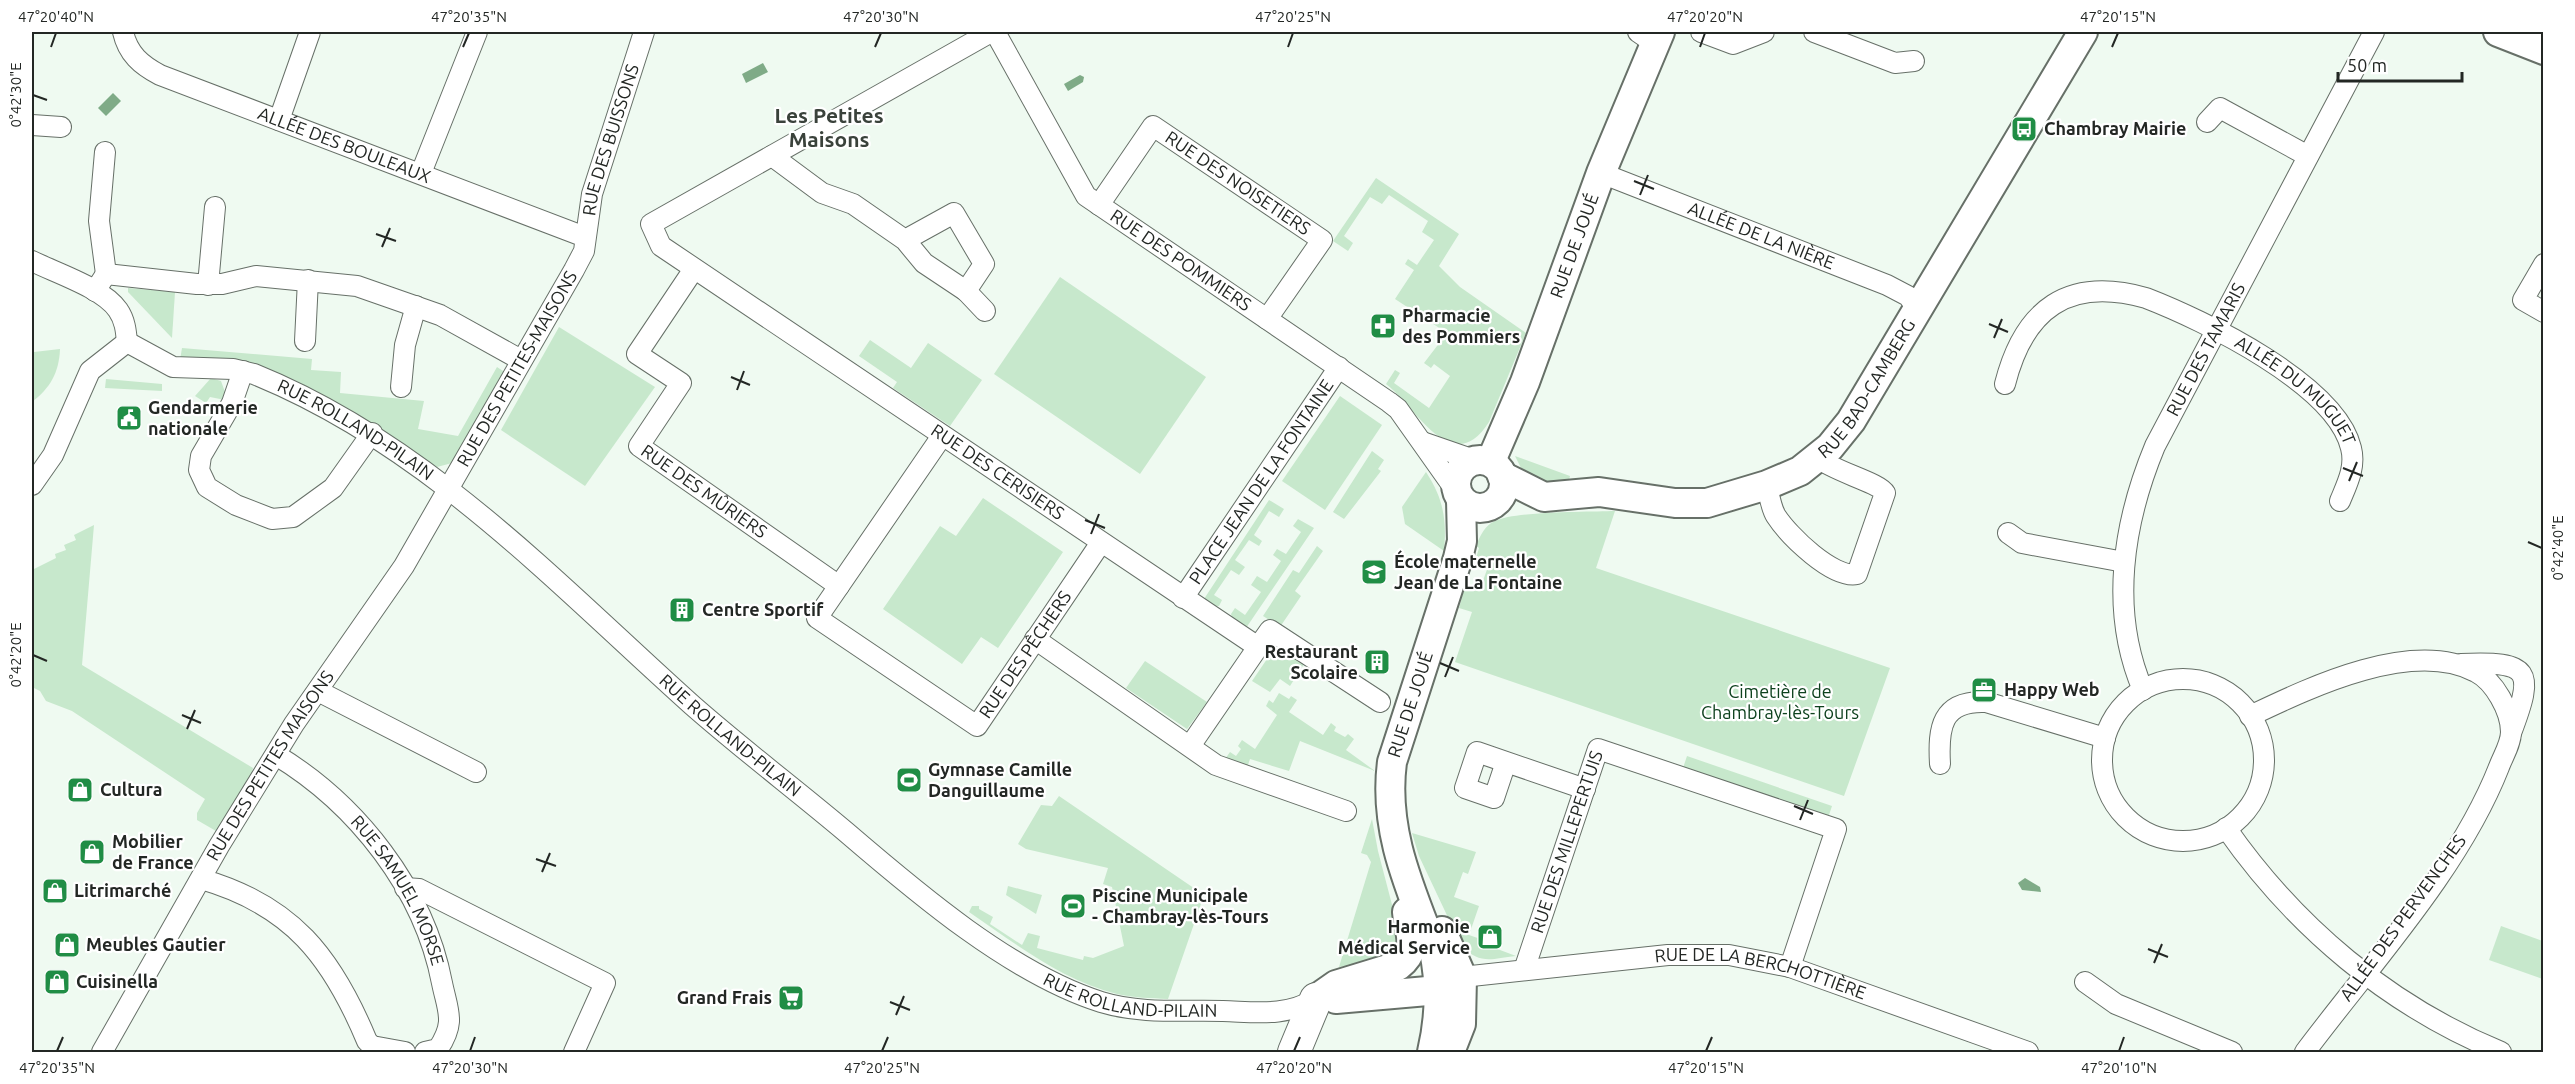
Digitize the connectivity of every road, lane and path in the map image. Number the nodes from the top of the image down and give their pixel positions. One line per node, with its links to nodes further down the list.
1 (123, 32): 15 (street, ALLÉE DES BOULEAUX)
2 (310, 32): 15 (street)
3 (477, 32): 22 (street)
4 (644, 32): 27 (street, RUE DES BUISSONS)
5 (993, 32): 20 (street); 24 (street, RUE DES POMMIERS)
6 (1701, 32): 7 (street)
7 (1764, 32)
8 (1814, 32): 14 (street)
9 (2083, 32): 37 (street, RUE BAD-CAMBERG)
10 (2373, 32): 21 (street, RUE DES TAMARIS)
11 (2498, 32): 13 (street)
12 (1651, 35): 23 (street, RUE DE JOUÉ)
13 (2544, 50)
14 (1914, 61)
15 (279, 120): 22 (street, ALLÉE DES BOULEAUX)
16 (2207, 122): 21 (street)
17 (32, 125): 18 (street)
18 (61, 127)
19 (105, 152): 31 (street)
20 (772, 156): 26 (street); 30 (street, RUE DES CERISIERS)
21 (2308, 156): 41 (street, RUE DES TAMARIS)
22 (421, 173): 27 (street, ALLÉE DES BOULEAUX)
23 (1601, 173): 37 (street, ALLÉE DE LA NIÈRE); 53 (street, RUE DE JOUÉ)
24 (1099, 205): 40 (street, RUE DES POMMIERS); 40 (street, RUE DES NOISETIERS)
25 (215, 207): 33 (street)
26 (905, 240): 34 (street); 34 (street)
27 (584, 244): 44 (street, RUE DES PETITES-MAISONS)
28 (32, 261): 35 (street)
29 (2544, 264): 39 (street)
30 (693, 269): 50 (street, RUE DES CERISIERS); 62 (street, RUE DES MÛRIERS)
31 (106, 274): 33 (street); 35 (street)
32 (308, 280): 33 (street); 36 (street); 42 (street)
33 (208, 285)
34 (966, 291): 38 (street)
35 (100, 294): 43 (street)
36 (416, 306): 44 (street); 48 (street)
37 (1917, 308): 52 (street, RUE BAD-CAMBERG)
38 (985, 311)
39 (2544, 312)
40 (1267, 319): 45 (street, RUE DES POMMIERS)
41 (2215, 331): 47 (street, ALLÉE DU MUGUET); 58 (street, ALLÉE DU MUGUET); 61 (street, RUE DES TAMARIS)
42 (305, 341)
43 (127, 342): 46 (street, RUE ROLLAND-PILAIN); 54 (street)
44 (521, 360): 56 (street, RUE DES PETITES-MAISONS)
45 (1339, 367): 51 (street, RUE DES POMMIERS); 63 (street, PLACE JEAN DE LA FONTAINE)
46 (243, 371): 49 (street, RUE ROLLAND-PILAIN); 49 (street)
47 (2005, 384)
48 (401, 387)
49 (372, 433): 56 (street, RUE ROLLAND-PILAIN)
50 (942, 436): 60 (street, RUE DES CERISIERS); 62 (street)
51 (1420, 441): 53 (street); 57 (street, RUE DES POMMIERS)
52 (1818, 458): 55 (street, RUE BAD-CAMBERG); 55 (street)
53 (1489, 466): 55 (street, RUE BAD-CAMBERG); 57 (street); 57 (street, RUE DE JOUÉ)
54 (32, 485)
55 (1767, 485)
56 (449, 488): 68 (street, RUE DES PETITES MAISONS); 91 (street, RUE ROLLAND-PILAIN)
57 (1468, 499): 79 (street, RUE DE JOUÉ)
58 (2340, 501)
59 (2008, 533): 61 (street)
60 (1100, 544): 63 (street, RUE DES CERISIERS); 64 (street, RUE DES PÊCHERS)
61 (2124, 562): 67 (street, RUE DES TAMARIS)
62 (839, 586): 64 (street, RUE DES PÊCHERS)
63 (1183, 598): 65 (street, RUE DES CERISIERS)
64 (1035, 639): 73 (street)
65 (1258, 647): 69 (street); 73 (street)
66 (2459, 664): 70 (street); 71 (street); 71 (street, ALLÉE DES PERVENCHES)
67 (2143, 690): 70 (street); 72 (street)
68 (318, 691): 74 (street, RUE DES PETITES MAISONS); 77 (street)
69 (1380, 702)
70 (2250, 716): 81 (street)
71 (2511, 733): 88 (street, ALLÉE DES PERVENCHES)
72 (2105, 738): 76 (street); 81 (street)
73 (1190, 746): 80 (street)
74 (276, 755): 83 (street, RUE DES PETITES MAISONS); 84 (street, RUE SAMUEL MORSE)
75 (1506, 762): 78 (street)
76 (1940, 764)
77 (476, 772)
78 (1585, 789): 85 (street, RUE DES MILLEPERTUIS); 86 (street, RUE DES MILLEPERTUIS)
79 (1391, 801): 82 (street, RUE DE JOUÉ); 89 (street, RUE DE JOUÉ)
80 (1346, 811)
81 (2226, 828): 88 (street)
82 (1405, 876): 87 (street); 89 (street, RUE DE JOUÉ)
83 (201, 879): 93 (street, RUE DES PETITES MAISONS); 94 (street)
84 (405, 888): 92 (street, RUE SAMUEL MORSE); 95 (street)
85 (1790, 967): 86 (street, RUE DE LA BERCHOTTIÈRE); 100 (street, RUE DE LA BERCHOTTIÈRE)
86 (1524, 970): 89 (street, RUE DE LA BERCHOTTIÈRE)
87 (1378, 973): 89 (street); 91 (street)
88 (2364, 975): 102 (street, ALLÉE DES PERVENCHES); 103 (street)
89 (1455, 978): 91 (street); 98 (street); 99 (street)
90 (2085, 982): 101 (street)
91 (1316, 999): 96 (main road); 97 (main road)
92 (435, 1051)
93 (102, 1053)
94 (405, 1053)
95 (574, 1053)
96 (1294, 1053)
97 (1307, 1053)
98 (1432, 1053)
99 (1450, 1053)
100 (2028, 1053)
101 (2232, 1053)
102 (2305, 1053)
103 (2501, 1053)

